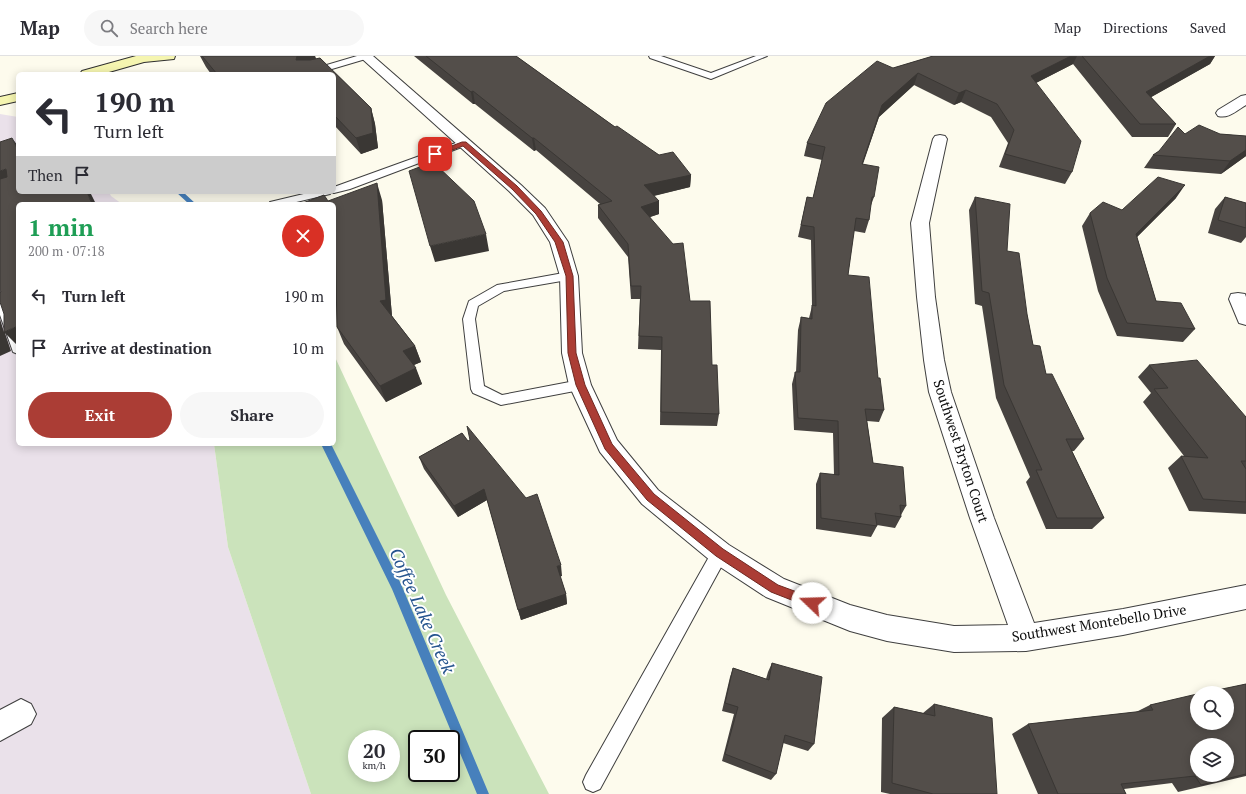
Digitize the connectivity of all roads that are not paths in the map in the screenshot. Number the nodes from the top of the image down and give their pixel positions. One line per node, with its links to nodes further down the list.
1 (168, 56): 5 (main road); 6 (main road)
2 (365, 56): 7 (lane); 13 (street, Southwest Montebello Drive)
3 (653, 56): 4 (lane)
4 (764, 56)
5 (94, 72)
6 (128, 72)
7 (313, 72)
8 (16, 97): 10 (main road)
9 (1246, 99): 11 (street)
10 (0, 101)
11 (1222, 113)
12 (940, 139): 25 (street, Southwest Bryton Court)
13 (464, 143): 14 (lane); 17 (street, Southwest Montebello Drive)
14 (336, 190)
15 (317, 194): 16 (lane)
16 (283, 202)
17 (569, 276): 22 (street, Southwest Montebello Drive); 22 (lane)
18 (0, 297): 21 (lane)
19 (1238, 299): 20 (street)
20 (1246, 318)
21 (16, 343)
22 (580, 385): 23 (street, Southwest Montebello Drive)
23 (720, 553): 25 (street, Southwest Montebello Drive); 26 (lane)
24 (1246, 597): 25 (street, Southwest Montebello Drive)
25 (1026, 638)
26 (593, 782)

